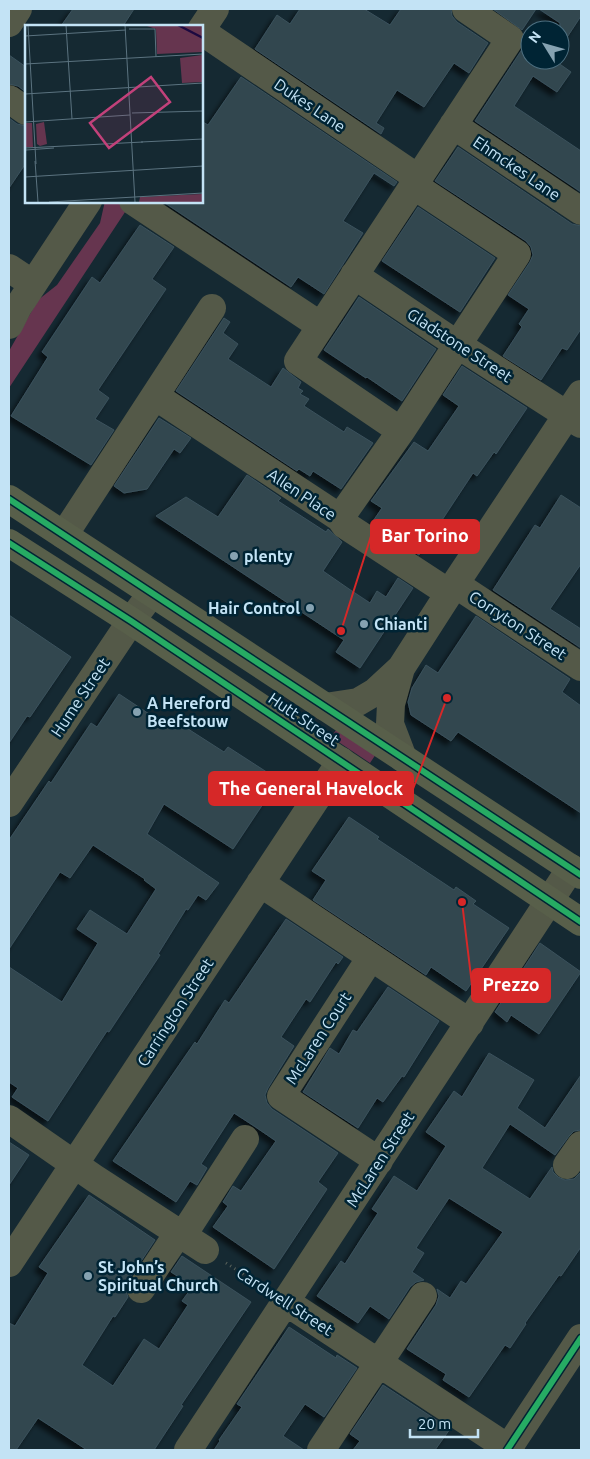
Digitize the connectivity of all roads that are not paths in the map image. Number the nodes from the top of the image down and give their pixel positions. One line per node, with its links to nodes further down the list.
1 (18, 9): 4 (street)
2 (215, 9): 5 (street)
3 (466, 9): 9 (street)
4 (9, 23)
5 (202, 29)
6 (202, 32): 10 (street, Dukes Lane)
7 (9, 99): 8 (street)
8 (25, 110)
9 (453, 125): 10 (street); 13 (street, Ehmckes Lane)
10 (415, 182): 15 (street); 20 (street, Dukes Lane)
11 (87, 202): 16 (street)
12 (135, 202): 19 (street)
13 (581, 211)
14 (9, 268): 16 (street)
15 (354, 275): 19 (street); 20 (street, Gladstone Street)
16 (33, 284): 18 (street)
17 (212, 308): 21 (street)
18 (12, 317)
19 (321, 326): 23 (street)
20 (458, 345): 22 (street, Gladstone Street); 23 (street)
21 (155, 396): 25 (street, Allen Place); 26 (street)
22 (577, 411): 28 (street)
23 (401, 431): 25 (street)
24 (9, 498): 26 (main road, Hutt Street)
25 (340, 518): 28 (street, Allen Place)
26 (64, 535): 29 (main road, Hutt Street)
27 (9, 543): 30 (main road, Hutt Street)
28 (452, 588): 31 (street, Corryton Street); 32 (street)
29 (152, 593): 30 (street, Hume Street); 33 (main road, Hutt Street)
30 (131, 621): 35 (main road, Hutt Street); 36 (street, Hume Street)
31 (581, 667)
32 (401, 668): 33 (street); 34 (street)
33 (325, 707): 34 (main road, Hutt Street)
34 (403, 758): 37 (main road, Hutt Street)
35 (341, 761): 38 (street, Carrington Street); 39 (main road, Hutt Street)
36 (9, 803)
37 (576, 872): 39 (street, McLaren Street)
38 (260, 883): 41 (street); 46 (street, Carrington Street)
39 (550, 900): 40 (main road, Hutt Street); 42 (street, McLaren Street)
40 (581, 922)
41 (371, 957): 42 (street); 45 (street, McLaren Court)
42 (470, 1023): 45 (street, McLaren Street)
43 (9, 1119): 46 (street)
44 (246, 1139): 47 (street)
45 (379, 1161): 52 (street, McLaren Street)
46 (75, 1163): 47 (street); 49 (street, Carrington Street)
47 (181, 1233): 48 (street); 50 (street)
48 (205, 1250)
49 (9, 1262)
50 (140, 1289)
51 (423, 1296): 54 (street)
52 (286, 1302): 54 (street, Cardwell Street); 55 (street, McLaren Street)
53 (581, 1338): 57 (street)
54 (379, 1363): 56 (street); 57 (street, Cardwell Street)
55 (188, 1450)
56 (321, 1450)
57 (508, 1450)

